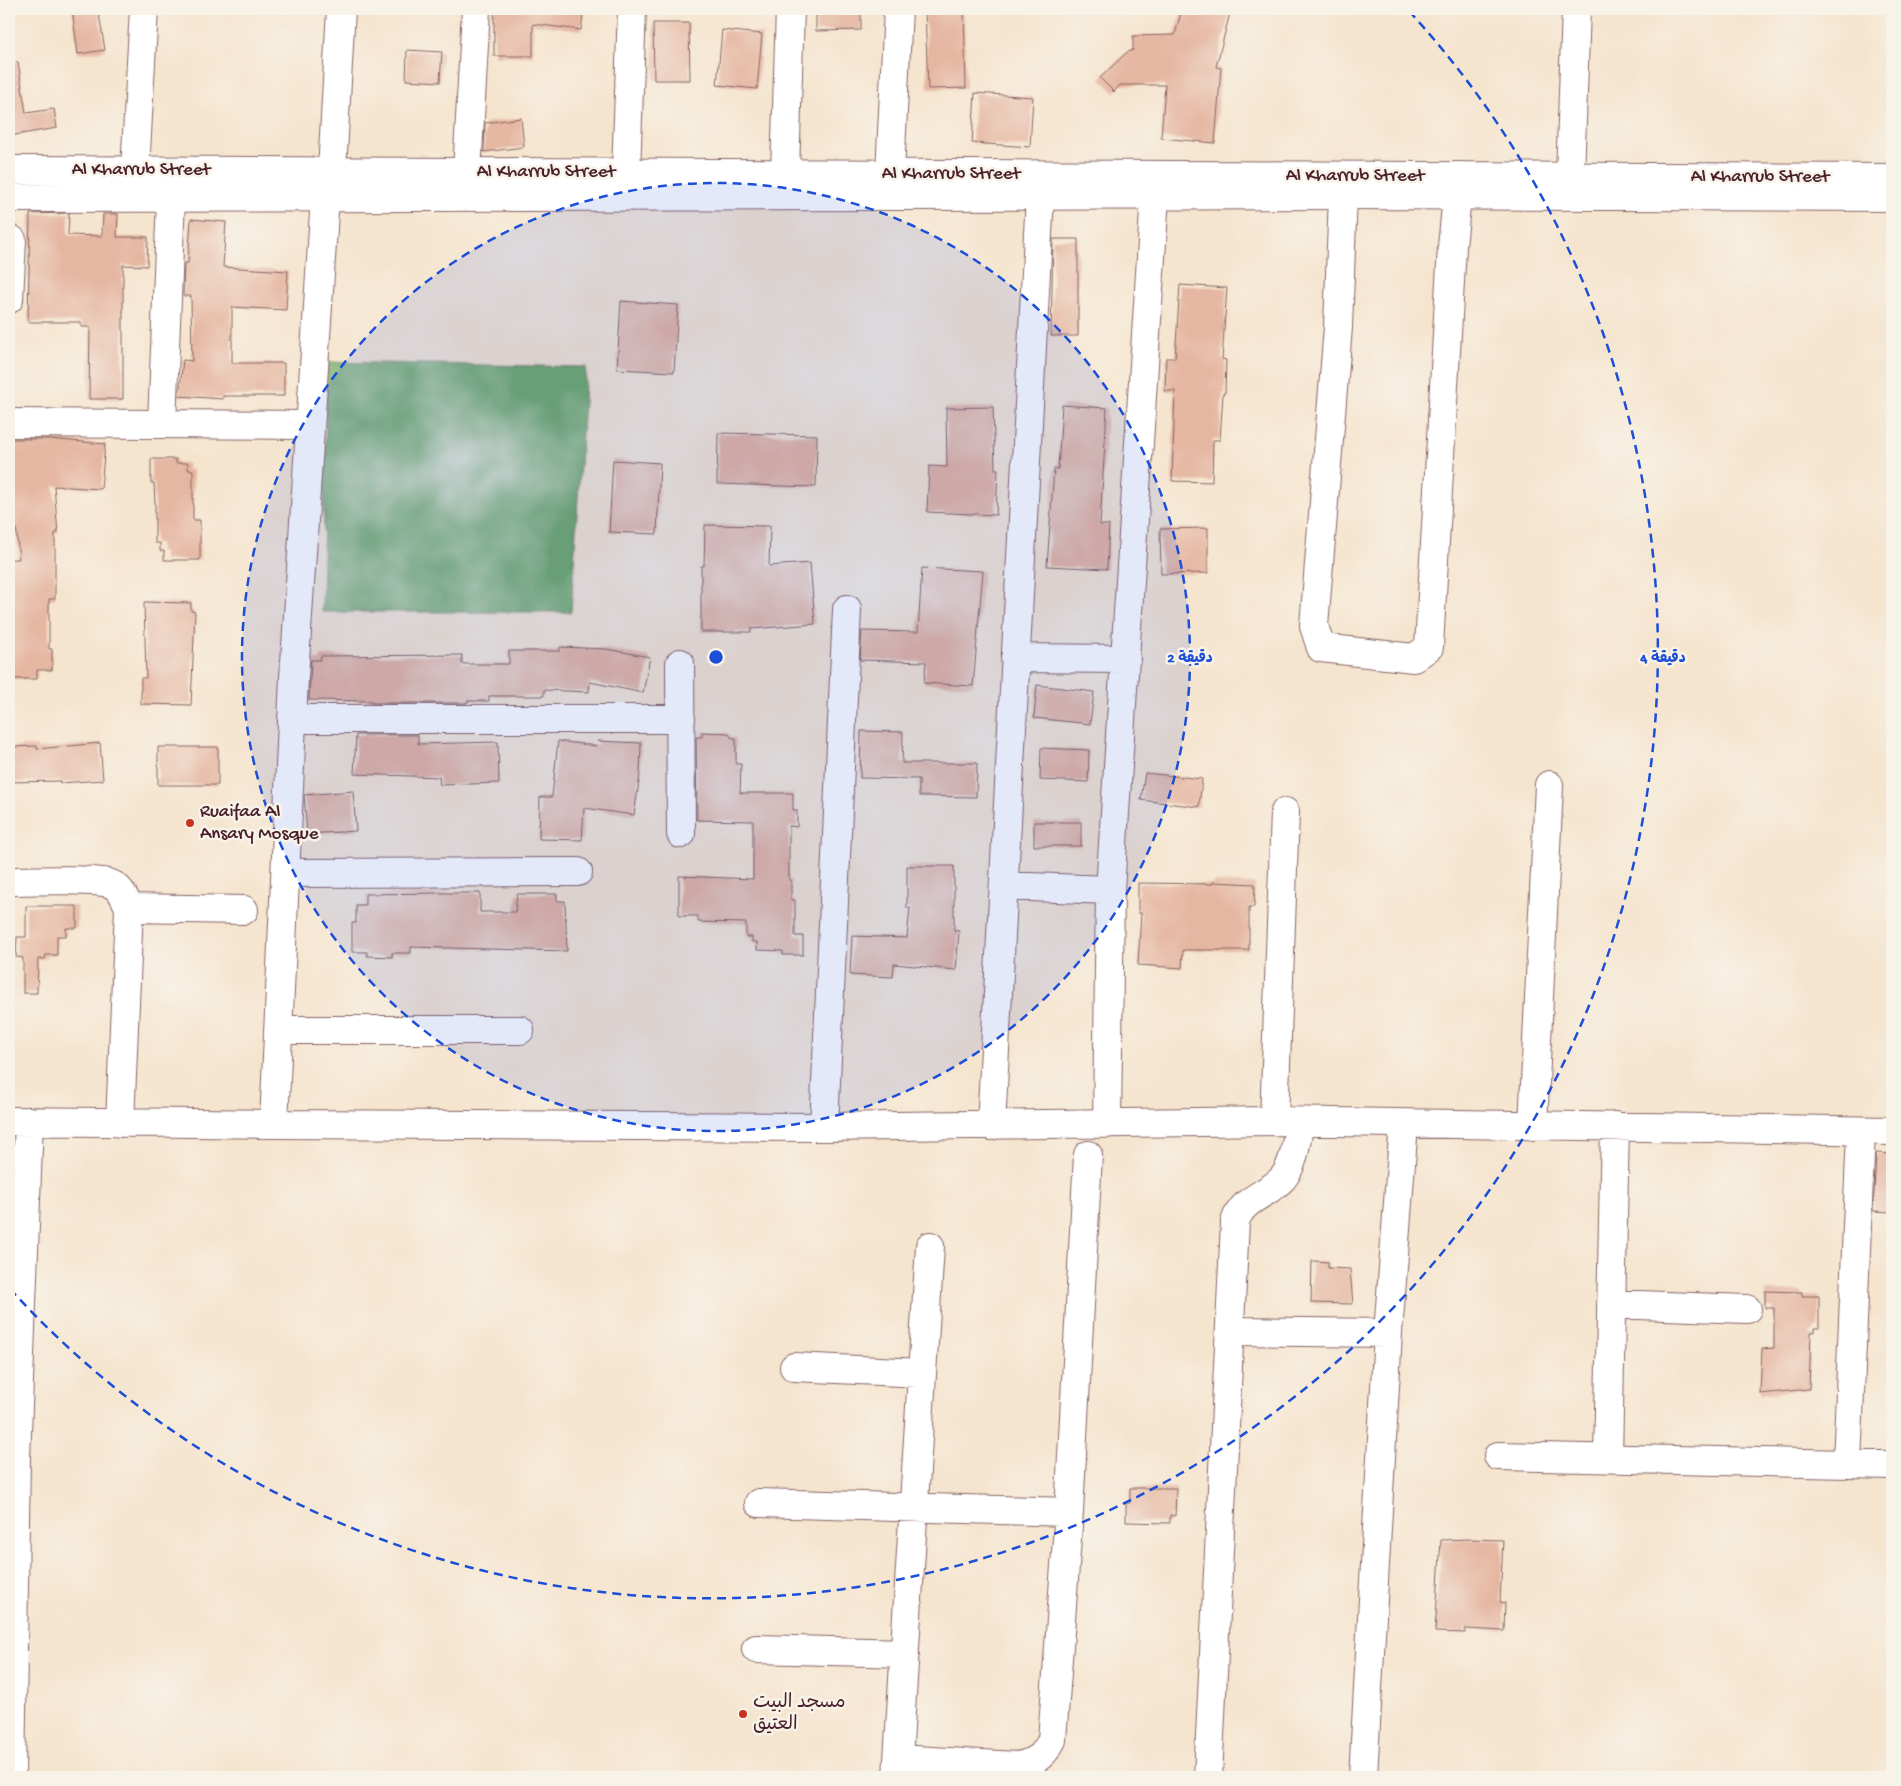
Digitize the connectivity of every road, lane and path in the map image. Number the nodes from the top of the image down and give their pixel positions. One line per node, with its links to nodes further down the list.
1 (144, 9): 9 (street)
2 (341, 9): 10 (street)
3 (476, 9): 11 (street)
4 (632, 9): 12 (street)
5 (790, 9): 13 (street)
6 (898, 9): 14 (street)
7 (1576, 9): 15 (street)
8 (9, 170): 9 (street, Al Kharrub Street)
9 (135, 170): 10 (street, Al Kharrub Street)
10 (332, 171): 11 (street, Al Kharrub Street)
11 (467, 172): 12 (street, Al Kharrub Street)
12 (626, 172): 13 (street, Al Kharrub Street)
13 (785, 173): 14 (street, Al Kharrub Street)
14 (890, 173): 17 (street, Al Kharrub Street)
15 (1570, 176): 16 (street, Al Kharrub Street); 17 (street, Al Kharrub Street)
16 (1892, 178)
17 (1457, 186): 18 (street, Al Kharrub Street); 18 (street); 22 (street, Al Kharrub Street)
18 (1343, 195): 20 (street, Al Kharrub Street)
19 (1040, 196): 20 (street, Al Kharrub Street); 21 (street, Al Kharrub Street); 31 (street)
20 (1155, 196): 32 (street)
21 (325, 197): 24 (street, Al Kharrub Street); 29 (street)
22 (1892, 197)
23 (9, 198): 24 (street, Al Kharrub Street)
24 (171, 198): 28 (street)
25 (12, 240): 26 (street)
26 (9, 298)
27 (9, 423): 28 (street)
28 (162, 424): 29 (street)
29 (308, 425): 34 (street)
30 (847, 609): 54 (street)
31 (1015, 658): 32 (street); 42 (street)
32 (1126, 659): 43 (street)
33 (680, 663): 35 (street)
34 (292, 719): 35 (street); 40 (street)
35 (681, 719): 38 (street)
36 (1549, 785): 56 (street)
37 (1285, 812): 49 (street)
38 (681, 834)
39 (578, 872): 40 (street)
40 (286, 873): 46 (street)
41 (9, 881): 44 (street)
42 (1004, 886): 43 (street); 55 (street)
43 (1110, 890): 52 (street)
44 (129, 908): 45 (street); 50 (street)
45 (244, 910)
46 (278, 1030): 47 (street); 51 (street)
47 (520, 1030)
48 (19, 1121): 50 (street); 62 (street)
49 (1287, 1122): 52 (street); 53 (street); 65 (street)
50 (120, 1123): 51 (street)
51 (274, 1124): 54 (street)
52 (1106, 1124): 55 (street)
53 (1404, 1124): 56 (street); 66 (street)
54 (824, 1126): 55 (street)
55 (991, 1126)
56 (1532, 1126): 57 (street)
57 (1615, 1126): 58 (street); 63 (street)
58 (1861, 1131): 59 (street); 72 (street)
59 (1892, 1131)
60 (1088, 1155): 76 (street)
61 (930, 1246): 68 (street)
62 (16, 1287): 71 (street)
63 (1611, 1304): 64 (street); 70 (street)
64 (1747, 1309)
65 (1230, 1331): 66 (street); 81 (street)
66 (1388, 1333): 82 (street)
67 (794, 1367): 68 (street)
68 (922, 1373): 75 (street)
69 (1498, 1456): 70 (street)
70 (1608, 1458): 72 (street)
71 (12, 1459): 80 (street)
72 (1847, 1464): 73 (street)
73 (1892, 1465)
74 (759, 1503): 75 (street)
75 (914, 1508): 76 (street); 78 (street)
76 (1069, 1512): 79 (street)
77 (756, 1649): 78 (street)
78 (905, 1653): 79 (street)
79 (898, 1768)
80 (11, 1777)
81 (1208, 1777)
82 (1363, 1777)

